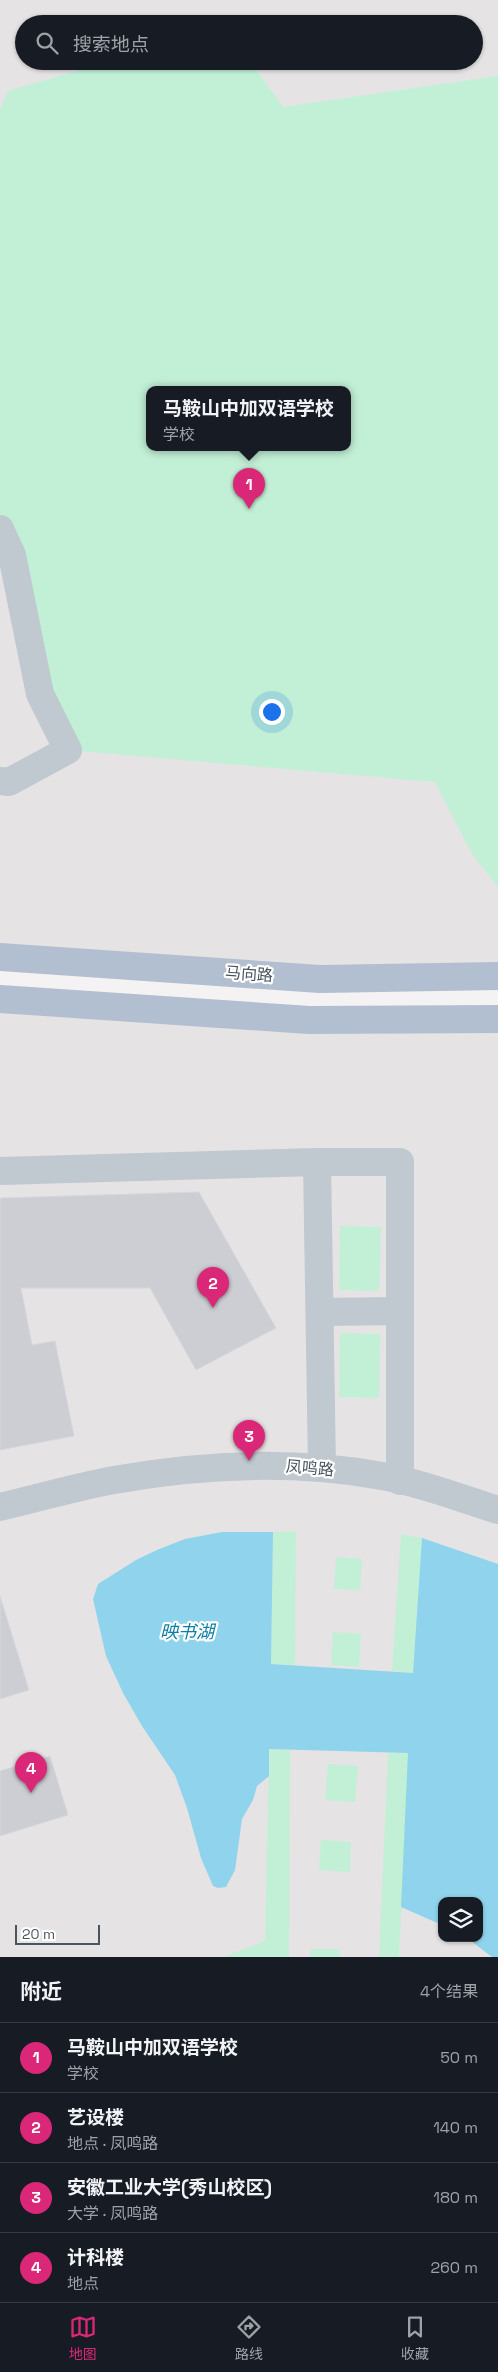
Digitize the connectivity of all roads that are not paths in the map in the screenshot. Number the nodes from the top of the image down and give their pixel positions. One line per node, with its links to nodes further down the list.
1 (0, 529): 2 (street)
2 (0, 780)
3 (0, 957): 4 (main road, 马向路)
4 (498, 976)
5 (0, 998): 6 (main road)
6 (498, 1019)
7 (317, 1162): 8 (street); 9 (street); 10 (street)
8 (0, 1171)
9 (400, 1311): 10 (street); 12 (street)
10 (320, 1312): 11 (street)
11 (322, 1468): 12 (street, 凤鸣路); 13 (street, 凤鸣路)
12 (400, 1481): 14 (street, 凤鸣路)
13 (0, 1507)
14 (498, 1510)

